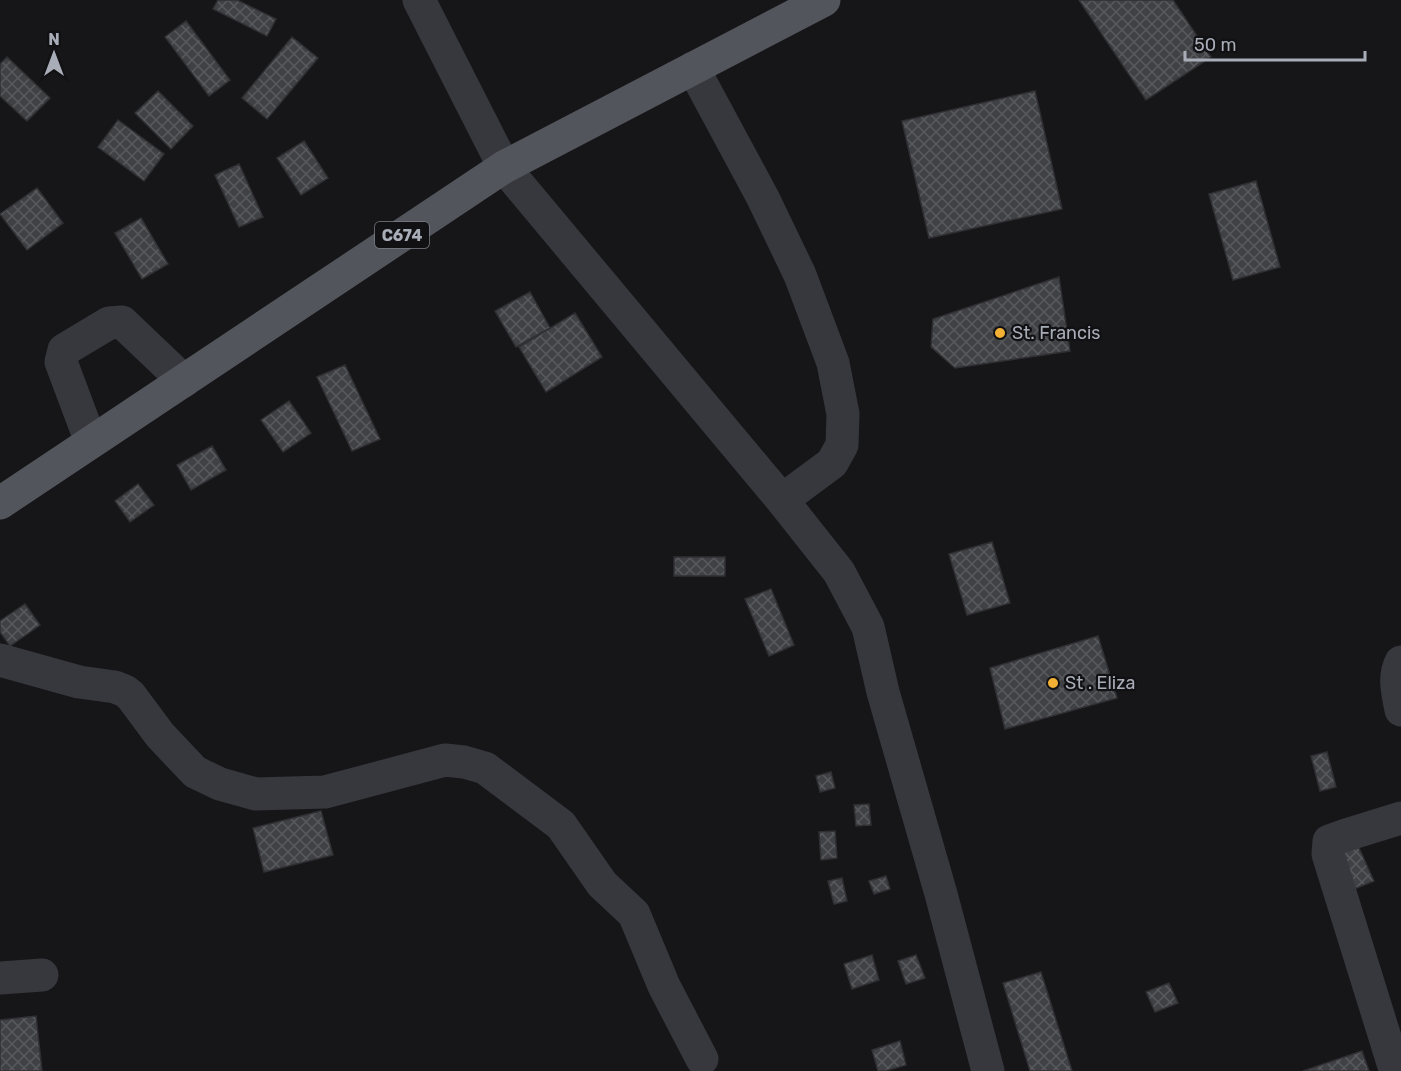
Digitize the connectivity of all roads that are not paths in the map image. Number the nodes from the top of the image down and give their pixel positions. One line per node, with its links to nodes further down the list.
1 (419, 0): 4 (street)
2 (824, 0): 3 (main road, C674)
3 (693, 68): 4 (main road, C674); 7 (street)
4 (504, 167): 5 (main road, C674); 7 (street)
5 (184, 381): 6 (main road, C674); 6 (street)
6 (91, 442): 8 (main road, C674)
7 (782, 500): 17 (street)
8 (0, 503)
9 (0, 660): 15 (street)
10 (1401, 662): 11 (street)
11 (1401, 710)
12 (1401, 818): 16 (street)
13 (42, 975): 14 (street)
14 (0, 978)
15 (702, 1059)
16 (1393, 1063)
17 (988, 1071)

